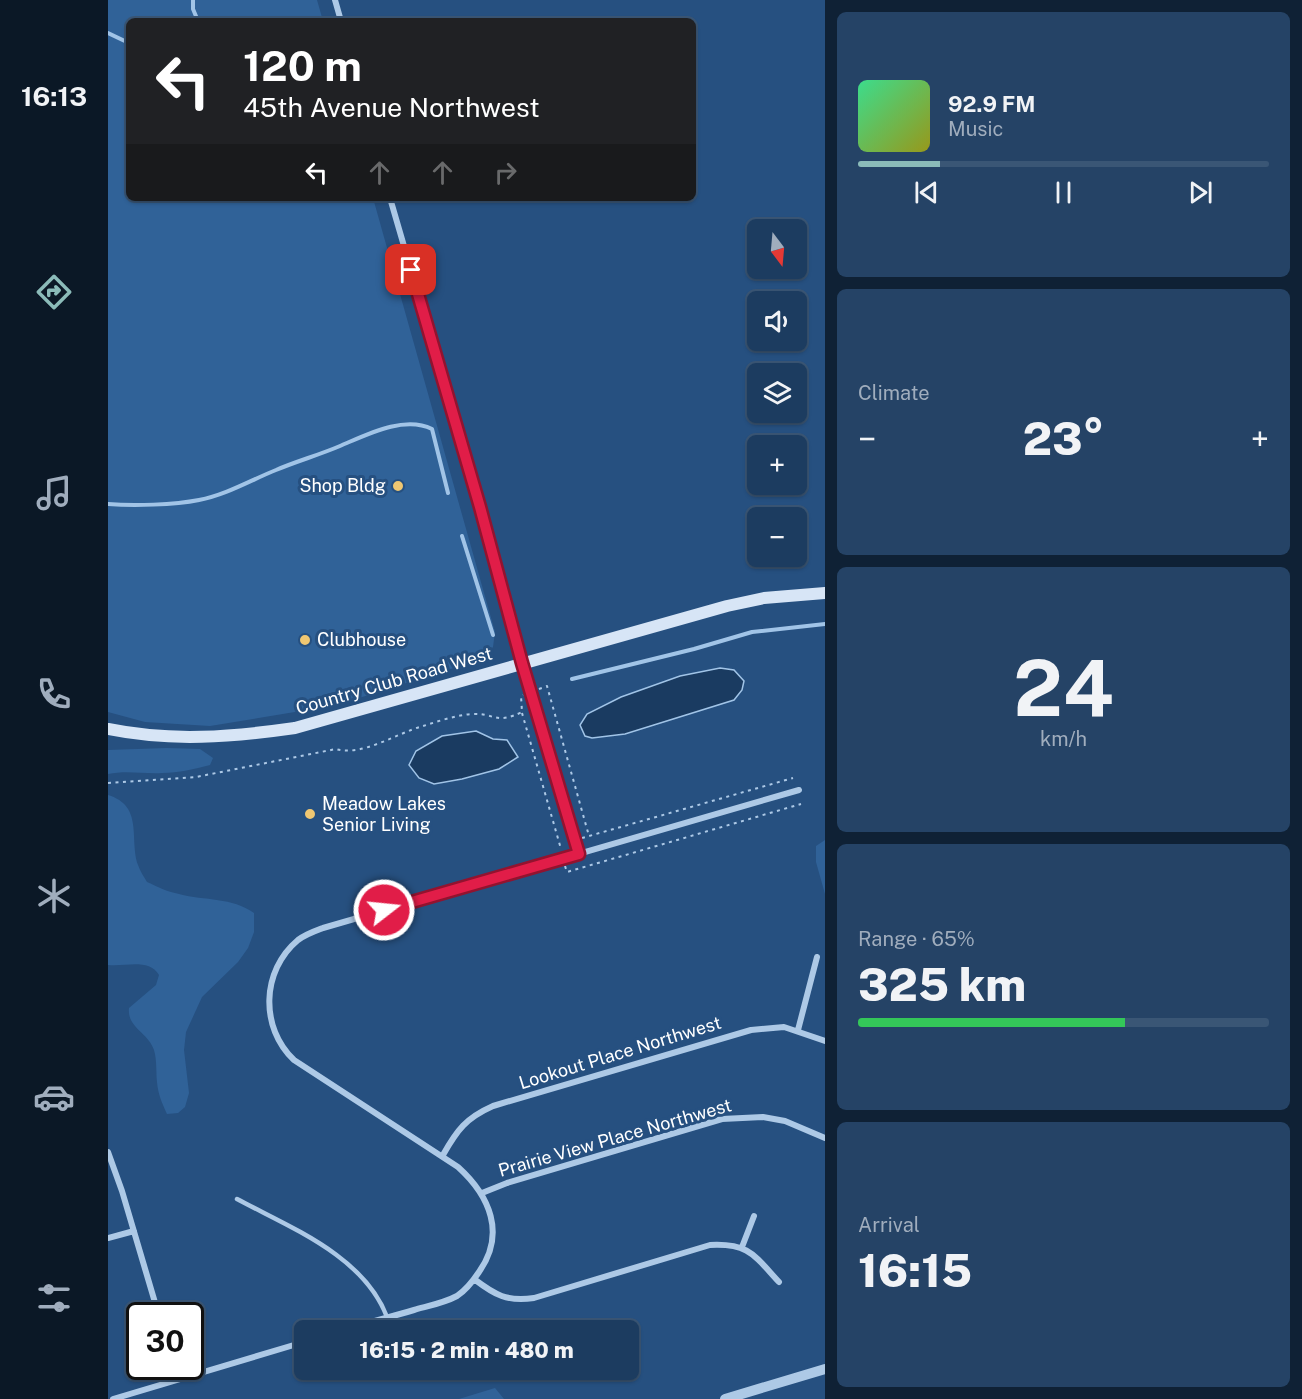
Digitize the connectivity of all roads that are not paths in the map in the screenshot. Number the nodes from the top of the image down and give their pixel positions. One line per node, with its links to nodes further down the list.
1 (336, 0): 2 (street)
2 (340, 18)
3 (391, 201): 5 (street)
4 (825, 593): 5 (main road, Country Club Road West)
5 (522, 663): 6 (main road, Country Club Road West); 8 (street)
6 (108, 729)
7 (799, 790): 8 (street)
8 (579, 854): 14 (street)
9 (817, 957): 10 (street)
10 (798, 1030): 11 (street, Lookout Place Northwest); 14 (street, Lookout Place Northwest)
11 (825, 1041)
12 (825, 1137): 15 (street, Prairie View Place Northwest)
13 (108, 1152): 18 (street)
14 (443, 1155): 15 (street)
15 (482, 1193): 21 (street)
16 (237, 1199): 24 (lane)
17 (754, 1216): 20 (street)
18 (134, 1231): 19 (street); 23 (street)
19 (108, 1238)
20 (742, 1247): 21 (street); 22 (street)
21 (474, 1279): 24 (street)
22 (779, 1282)
23 (155, 1302)
24 (387, 1317): 25 (street)
25 (377, 1320)
26 (294, 1345): 28 (street)
27 (825, 1369): 31 (street)
28 (204, 1371)
29 (175, 1380): 30 (street)
30 (112, 1399)
31 (724, 1399)

